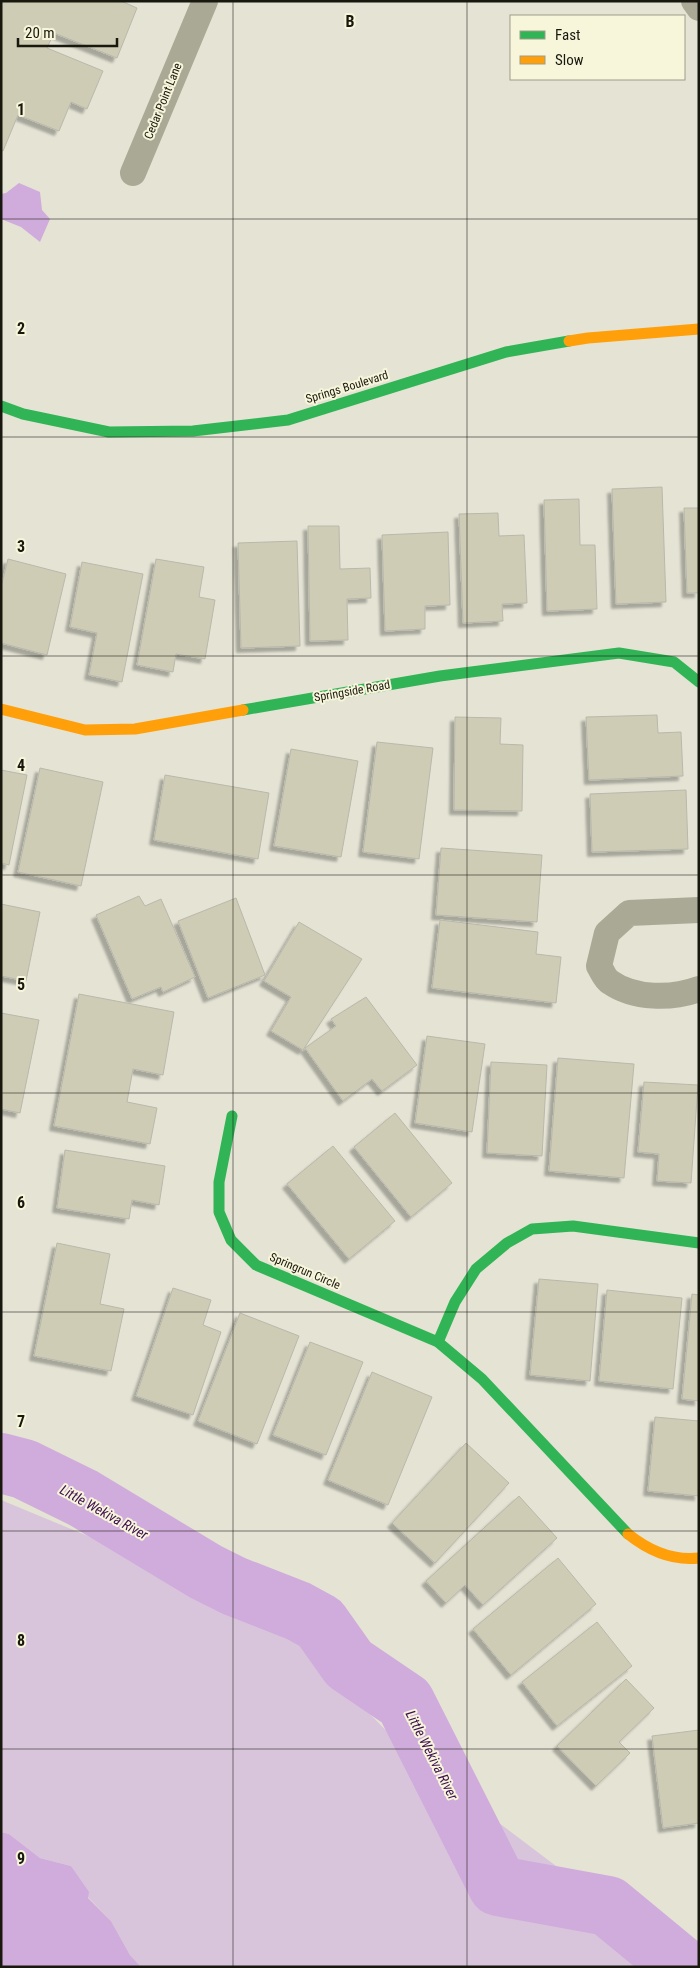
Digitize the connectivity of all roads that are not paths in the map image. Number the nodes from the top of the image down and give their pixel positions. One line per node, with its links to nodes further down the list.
1 (204, 1): 4 (street, Cedar Point Lane)
2 (694, 1): 3 (street)
3 (699, 8)
4 (133, 173)
5 (699, 329): 6 (street, Springs Boulevard)
6 (1, 406)
7 (699, 682): 8 (street, Springside Road)
8 (1, 709)
9 (699, 910): 10 (street)
10 (699, 989)
11 (232, 1116): 13 (street, Springrun Circle)
12 (699, 1243): 13 (street)
13 (438, 1342): 14 (street, Springrun Circle)
14 (699, 1558)

